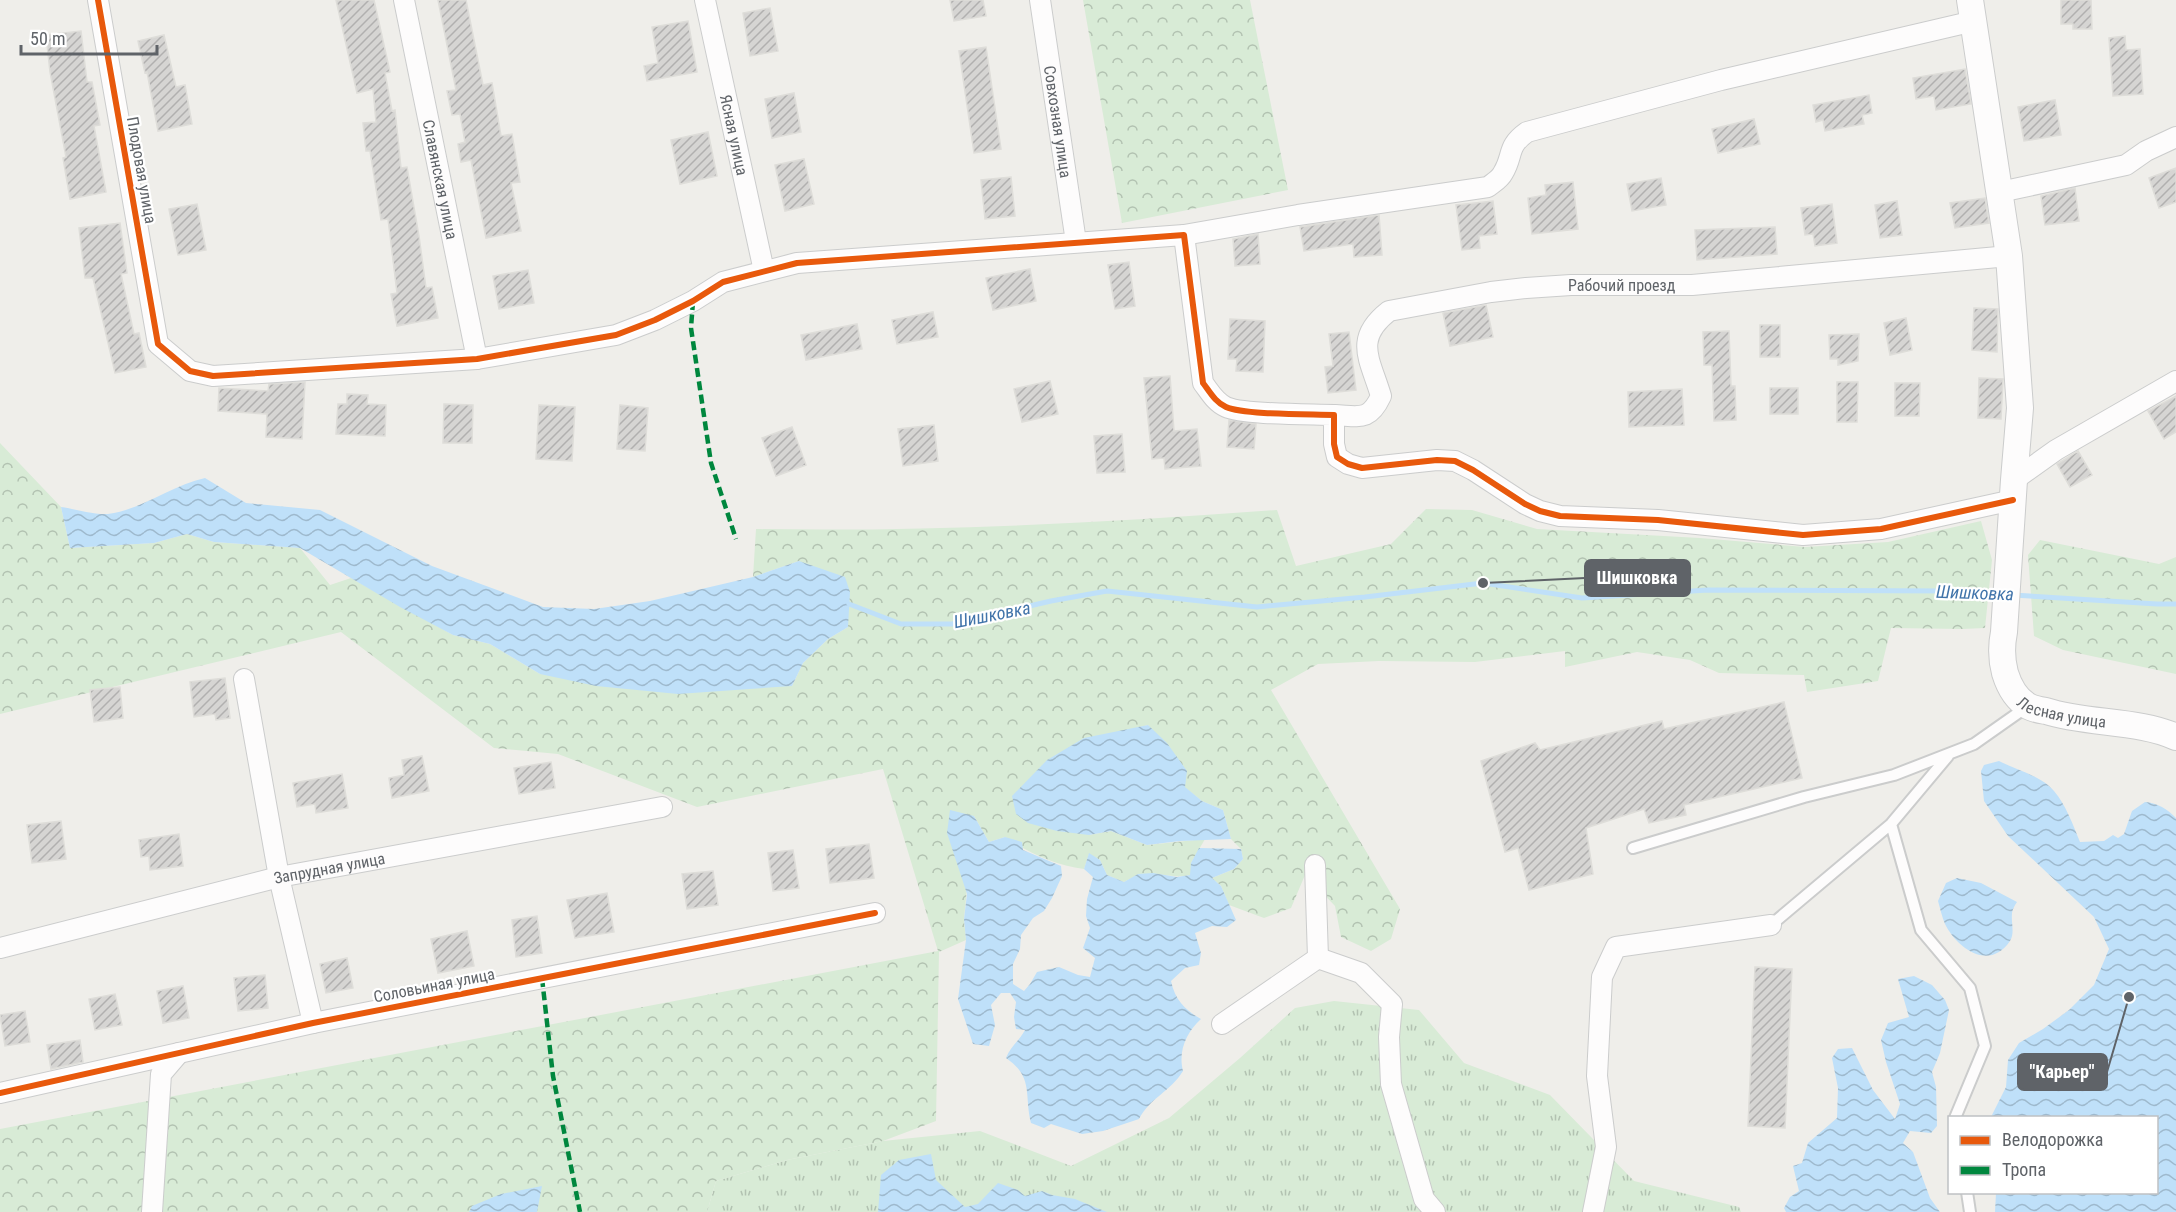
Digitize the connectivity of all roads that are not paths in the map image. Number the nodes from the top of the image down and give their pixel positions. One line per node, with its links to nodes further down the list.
1 (98, 0): 12 (street, Плодовая улица)
2 (404, 0): 12 (street, Славянская улица)
3 (705, 0): 11 (street, Ясная улица)
4 (1040, 0): 9 (street, Совхозная улица)
5 (1972, 10): 7 (street, Лесная улица); 8 (street)
6 (2176, 137): 7 (street)
7 (2000, 192): 10 (street, Лесная улица)
8 (1184, 235): 9 (street); 14 (street)
9 (1076, 242): 11 (street)
10 (2009, 256): 14 (street, Рабочий проезд); 15 (street, Лесная улица)
11 (764, 271): 12 (street)
12 (477, 358)
13 (2176, 381): 15 (street)
14 (1334, 415): 15 (street)
15 (2014, 490): 17 (street, Лесная улица)
16 (244, 679): 24 (street)
17 (2028, 706): 18 (street, Лесная улица); 19 (lane)
18 (2176, 737)
19 (1950, 754): 21 (lane); 22 (lane)
20 (662, 807): 24 (street, Запрудная улица)
21 (1891, 824): 26 (lane); 33 (lane)
22 (1633, 848)
23 (1315, 865): 28 (street)
24 (279, 877): 27 (street, Запрудная улица); 29 (street)
25 (875, 913): 29 (street, Соловьиная улица)
26 (1771, 925): 37 (street)
27 (0, 948)
28 (1318, 958): 30 (street); 36 (street)
29 (313, 1023): 31 (street, Соловьиная улица)
30 (1222, 1024)
31 (179, 1053): 32 (street, Соловьиная улица); 35 (street)
32 (0, 1093)
33 (1956, 1116)
34 (1967, 1194): 38 (lane)
35 (152, 1212)
36 (1435, 1212)
37 (1593, 1212)
38 (1970, 1212)

